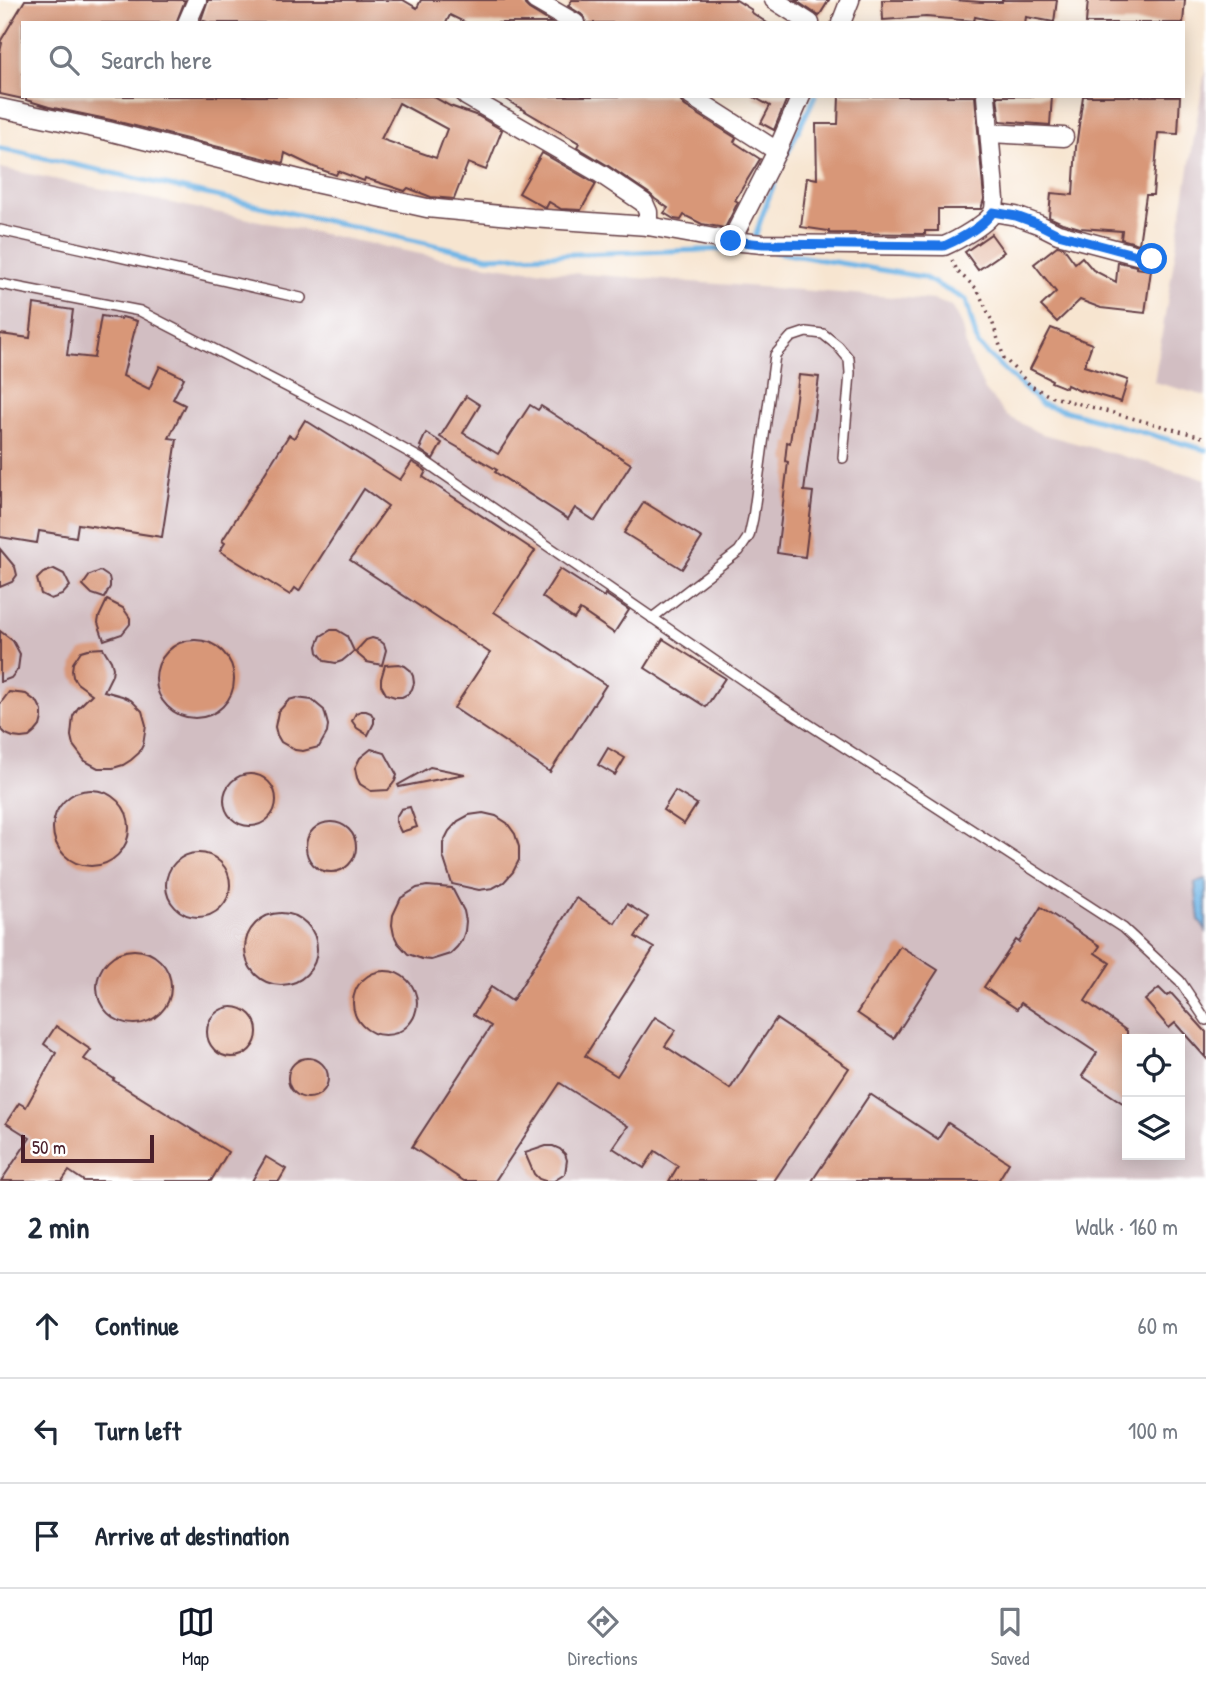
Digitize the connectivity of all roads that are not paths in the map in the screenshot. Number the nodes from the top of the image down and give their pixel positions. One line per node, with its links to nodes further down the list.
1 (197, 0): 5 (street)
2 (774, 0): 7 (street)
3 (850, 0): 8 (street)
4 (547, 3): 6 (street)
5 (188, 21)
6 (572, 21)
7 (807, 21)
8 (842, 21)
9 (469, 98): 18 (street)
10 (694, 98): 16 (street)
11 (800, 98): 16 (street)
12 (986, 98): 14 (street)
13 (0, 108): 18 (street)
14 (990, 133): 15 (street); 17 (street)
15 (1064, 137)
16 (777, 150): 20 (street)
17 (993, 212): 20 (street); 21 (street)
18 (648, 226): 20 (street)
19 (0, 230): 23 (lane)
20 (748, 243)
21 (1152, 259)
22 (0, 284): 25 (lane)
23 (301, 298)
24 (843, 458): 25 (lane)
25 (652, 618): 26 (lane)
26 (1206, 1020)

